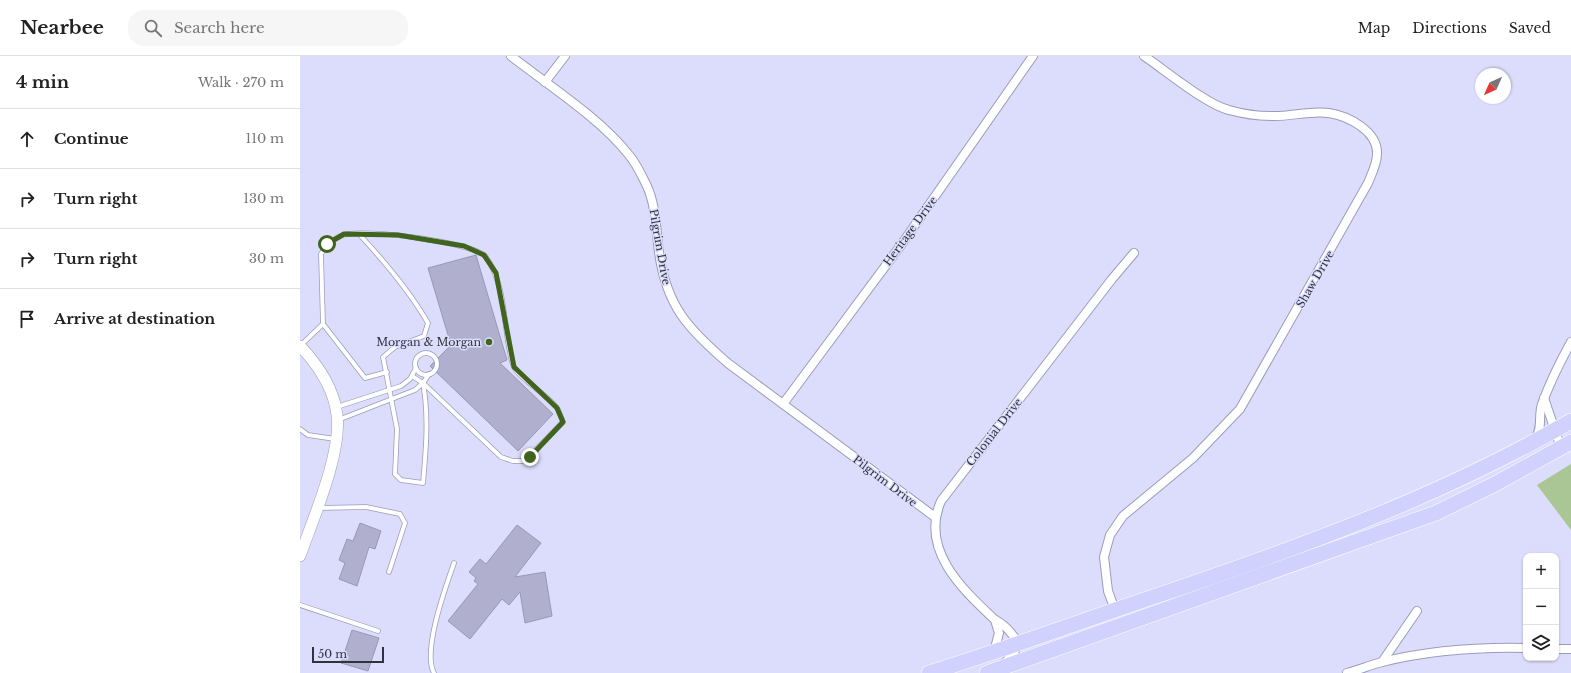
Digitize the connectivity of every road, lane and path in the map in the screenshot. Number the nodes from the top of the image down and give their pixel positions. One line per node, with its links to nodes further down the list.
1 (511, 56): 5 (street, Pilgrim Drive)
2 (565, 56): 5 (street)
3 (1033, 56): 19 (street, Heritage Drive)
4 (1144, 56): 34 (street, Shaw Drive)
5 (545, 82): 19 (street, Pilgrim Drive)
6 (359, 234): 8 (lane); 12 (lane); 15 (lane)
7 (1134, 252): 29 (street, Colonial Drive)
8 (323, 324): 10 (lane); 12 (lane)
9 (1571, 342): 17 (street)
10 (300, 346): 20 (street)
11 (416, 368): 13 (lane); 13 (lane); 14 (lane)
12 (387, 372): 16 (lane)
13 (429, 374): 15 (lane)
14 (412, 376): 15 (lane); 16 (lane)
15 (423, 383): 18 (lane); 18 (lane)
16 (390, 390): 18 (lane); 20 (lane)
17 (1544, 398): 24 (street); 26 (street)
18 (392, 399): 21 (lane)
19 (783, 404): 29 (street, Pilgrim Drive)
20 (336, 407): 21 (street)
21 (338, 420): 25 (street)
22 (1571, 421): 24 (highway)
23 (300, 429): 25 (lane)
24 (1555, 430): 26 (highway); 27 (street)
25 (336, 439): 28 (street)
26 (1532, 443): 34 (highway)
27 (1566, 445): 44 (highway)
28 (317, 509): 30 (street); 32 (lane)
29 (935, 517): 36 (street, Colonial Drive)
30 (300, 556)
31 (454, 563): 45 (lane)
32 (388, 572)
33 (300, 605): 37 (lane)
34 (1115, 610): 38 (highway)
35 (1417, 611): 43 (street)
36 (995, 620): 38 (street, Colonial Drive); 42 (street)
37 (378, 630)
38 (1019, 644): 42 (highway); 44 (street)
39 (1523, 648): 43 (street)
40 (1559, 649): 41 (street)
41 (1571, 649)
42 (994, 652): 46 (highway)
43 (1382, 662): 47 (street)
44 (993, 671)
45 (434, 673)
46 (929, 673)
47 (1347, 673)

